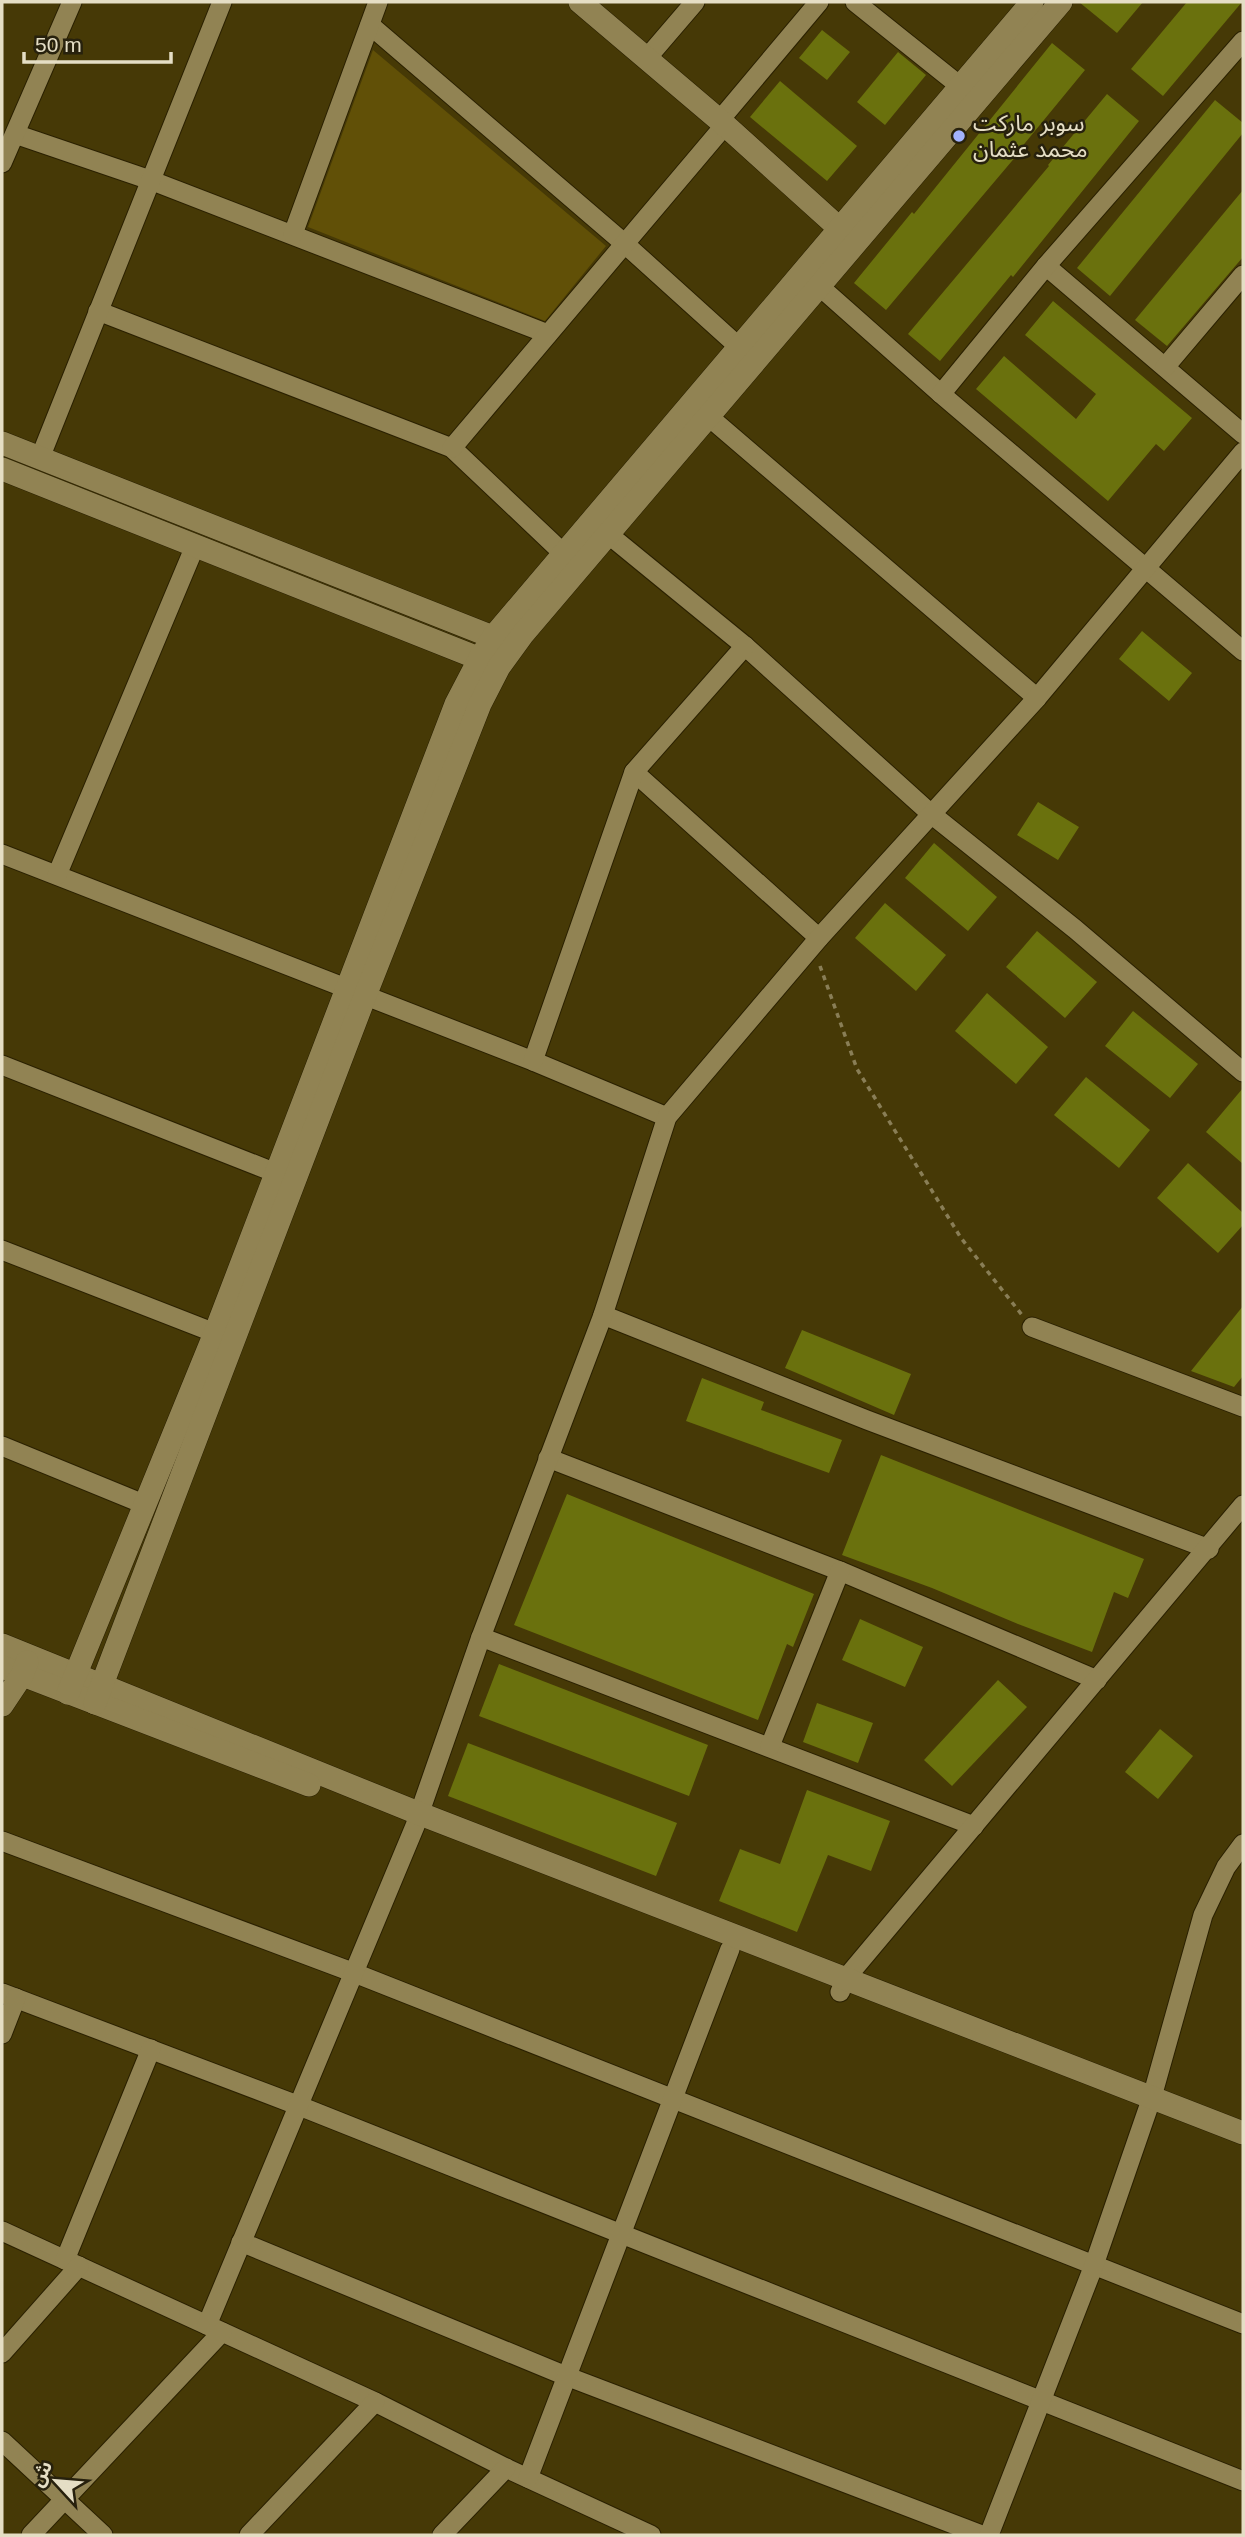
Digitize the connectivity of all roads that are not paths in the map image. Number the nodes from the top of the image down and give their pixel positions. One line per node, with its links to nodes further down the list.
1 (72, 2): 15 (street)
2 (222, 2): 17 (street)
3 (378, 2): 10 (street)
4 (580, 2): 12 (street)
5 (695, 2): 12 (street)
6 (819, 2): 14 (street)
7 (855, 2): 13 (street)
8 (1032, 2): 13 (street)
9 (1061, 2): 19 (street)
10 (370, 25): 18 (street); 20 (street)
11 (1243, 41): 21 (street)
12 (647, 58): 14 (street)
13 (960, 86): 19 (street)
14 (722, 123): 19 (street); 20 (street)
15 (15, 134): 16 (street); 17 (street)
16 (2, 163)
17 (150, 180): 18 (street); 24 (street)
18 (293, 234): 25 (street)
19 (847, 236): 23 (street)
20 (625, 244): 25 (street); 26 (street)
21 (1046, 266): 27 (street); 28 (street)
22 (1243, 275): 27 (street)
23 (811, 279): 26 (street); 28 (street); 29 (street)
24 (98, 311): 32 (street); 34 (street)
25 (548, 334): 32 (street)
26 (739, 347): 38 (street)
27 (1165, 367): 30 (street)
28 (941, 394): 39 (street)
29 (708, 416): 36 (street); 44 (street)
30 (1243, 434)
31 (2, 443): 34 (street)
32 (452, 448): 38 (street)
33 (1243, 452): 39 (street)
34 (40, 458): 40 (street)
35 (2, 468): 37 (street)
36 (608, 534): 40 (street); 41 (street)
37 (195, 546): 43 (street); 48 (street)
38 (564, 554): 40 (street)
39 (1147, 568): 42 (street); 44 (street)
40 (504, 641): 43 (street)
41 (745, 646): 45 (street); 46 (street)
42 (1243, 650)
43 (489, 662): 50 (street)
44 (1037, 698): 46 (street)
45 (634, 772): 49 (street); 51 (street)
46 (930, 813): 49 (street); 53 (street)
47 (2, 854): 48 (street)
48 (57, 875): 50 (street)
49 (816, 942): 54 (street)
50 (355, 992): 51 (street); 55 (street); 72 (street)
51 (533, 1060): 54 (street)
52 (2, 1065): 55 (street)
53 (1243, 1072)
54 (667, 1116): 57 (street)
55 (276, 1173): 59 (street)
56 (2, 1250): 59 (street)
57 (603, 1315): 62 (street); 65 (street)
58 (1031, 1327): 60 (street)
59 (215, 1333): 63 (street)
60 (1243, 1406)
61 (2, 1446): 63 (street)
62 (548, 1458): 66 (street); 67 (street)
63 (146, 1505): 71 (street)
64 (1243, 1505): 65 (street)
65 (1209, 1549): 70 (street)
66 (841, 1571): 70 (street); 74 (street)
67 (481, 1637): 74 (street); 75 (street)
68 (2, 1645): 69 (street)
69 (18, 1666): 71 (street); 73 (street)
70 (1097, 1679): 76 (street)
71 (71, 1683): 72 (street)
72 (98, 1694): 75 (street)
73 (2, 1703)
74 (770, 1746): 76 (street)
75 (417, 1819): 79 (street); 80 (street); 81 (street)
76 (974, 1826): 81 (street)
77 (2, 1841): 80 (street)
78 (1243, 1844): 86 (street)
79 (730, 1949): 81 (street); 85 (street)
80 (352, 1972): 85 (street); 87 (street)
81 (843, 1985): 86 (street)
82 (9, 1995): 83 (street); 84 (street)
83 (2, 2034)
84 (151, 2049): 87 (street); 93 (street)
85 (671, 2099): 91 (street); 94 (street)
86 (1150, 2104): 88 (street); 89 (street); 94 (street)
87 (297, 2105): 91 (street); 92 (street)
88 (1243, 2133)
89 (1243, 2147)
90 (2, 2231): 93 (street)
91 (621, 2233): 98 (street); 99 (street)
92 (241, 2242): 96 (street); 98 (street)
93 (72, 2263): 96 (street); 97 (street)
94 (1094, 2265): 95 (street); 99 (street)
95 (1243, 2324)
96 (214, 2328): 100 (street); 105 (street)
97 (2, 2353)
98 (566, 2376): 103 (street); 111 (street)
99 (1042, 2400): 104 (street); 112 (street)
100 (375, 2402): 102 (street); 109 (street)
101 (2, 2441): 105 (street)
102 (506, 2468): 103 (street); 110 (street)
103 (528, 2478): 106 (street)
104 (1243, 2481)
105 (65, 2500): 107 (street); 108 (street)
106 (641, 2533)
107 (31, 2535)
108 (103, 2535)
109 (249, 2535)
110 (443, 2535)
111 (982, 2535)
112 (989, 2535)

